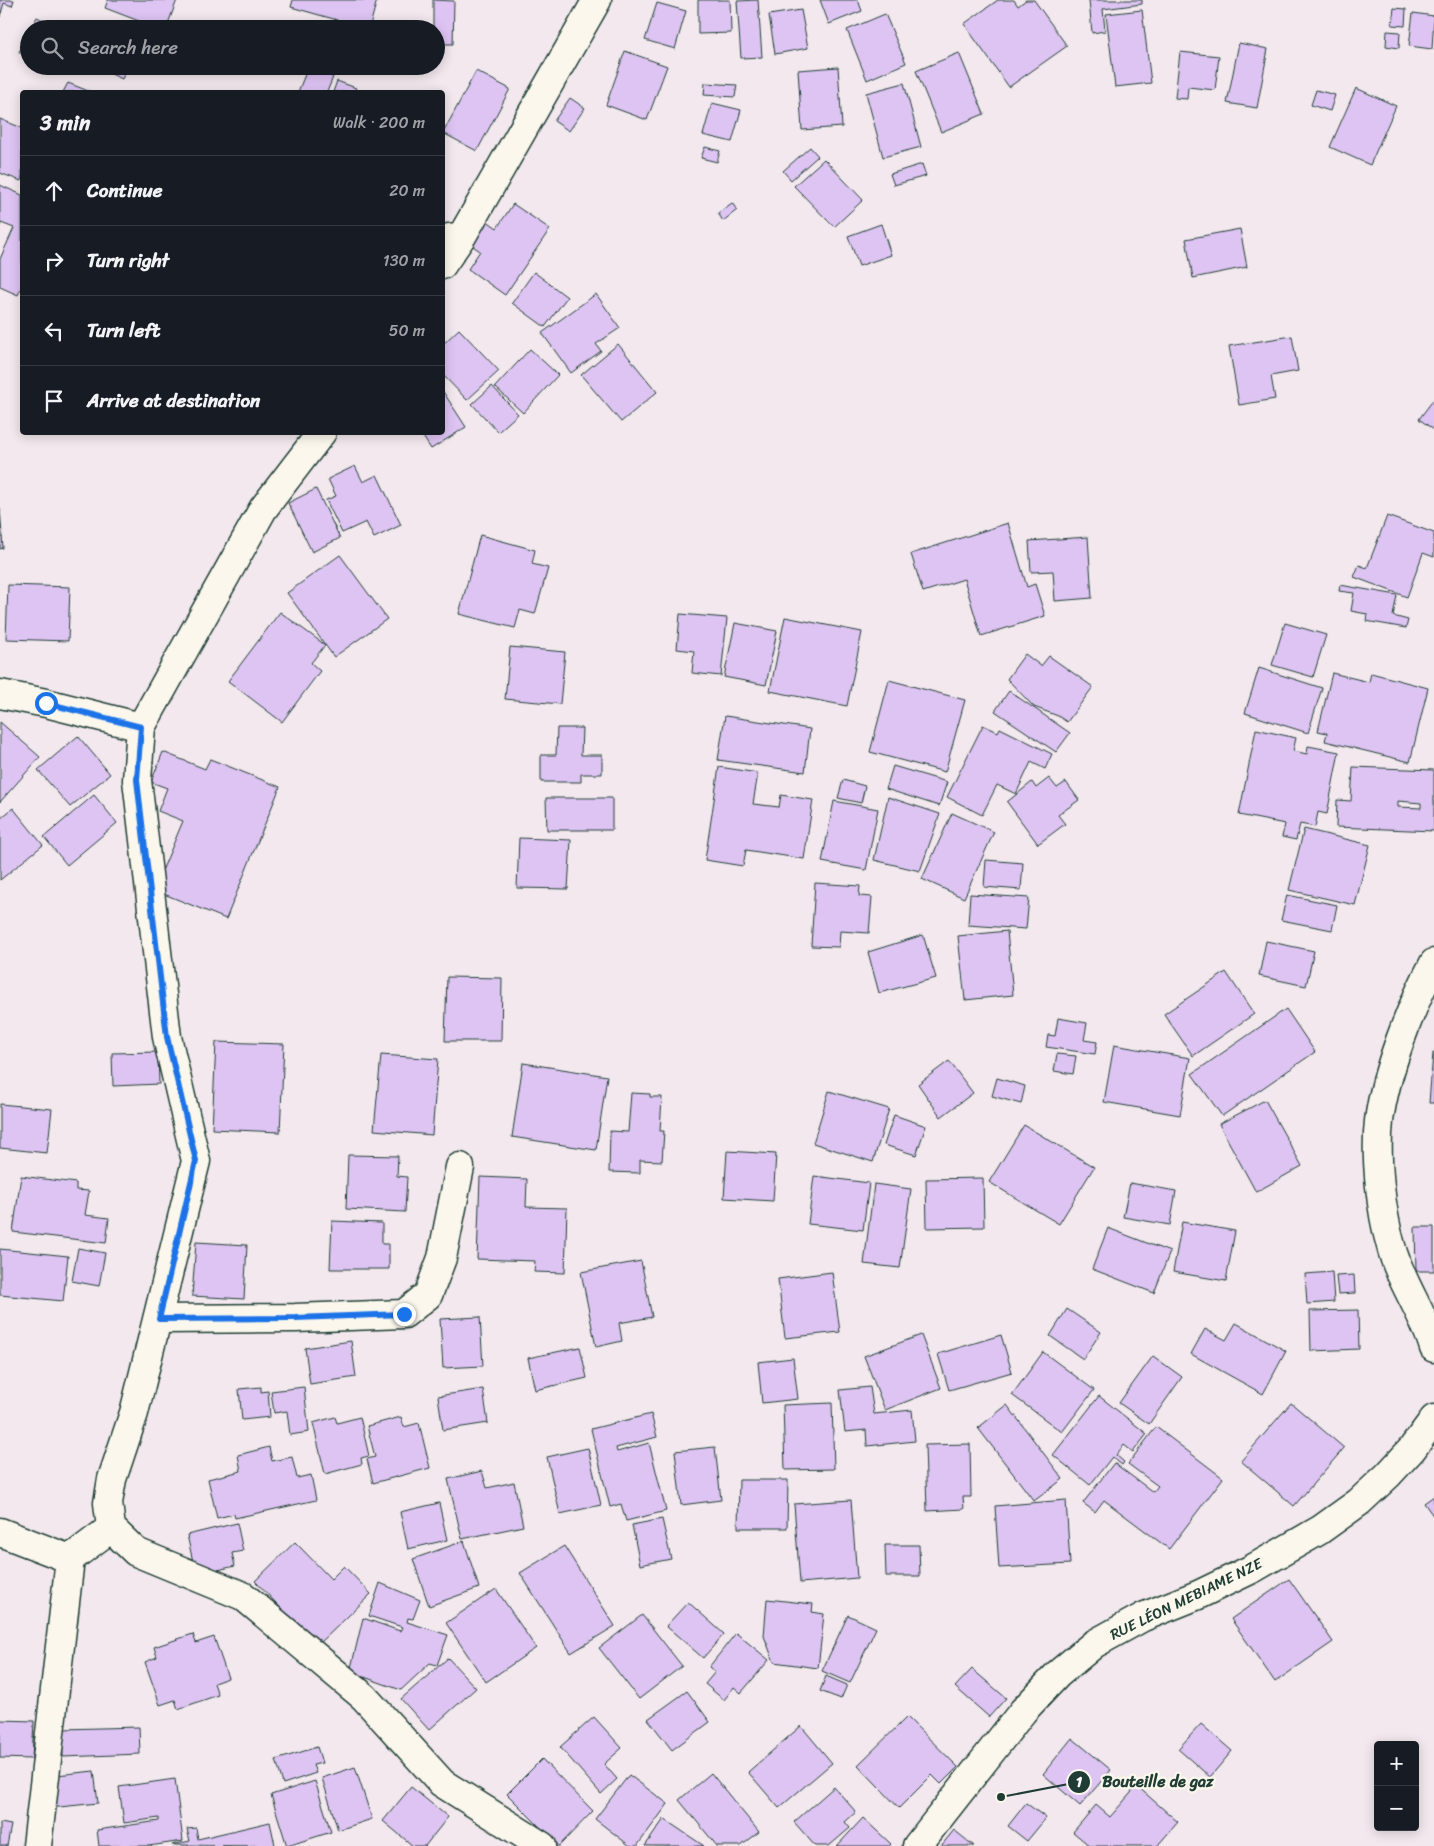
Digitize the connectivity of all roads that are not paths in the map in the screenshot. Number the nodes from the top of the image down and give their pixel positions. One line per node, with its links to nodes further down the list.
1 (597, 0): 2 (street)
2 (452, 238): 3 (street)
3 (445, 257)
4 (320, 435): 6 (street)
5 (0, 694): 6 (street)
6 (141, 727): 9 (street)
7 (1434, 963): 10 (street)
8 (460, 1167): 9 (street)
9 (159, 1319): 12 (street)
10 (1434, 1348)
11 (1434, 1419): 17 (street, RUE LÉON MEBIAME NZE)
12 (112, 1528): 14 (street); 16 (street)
13 (0, 1532): 14 (street)
14 (70, 1559): 15 (street)
15 (37, 1846)
16 (542, 1846)
17 (917, 1846)

